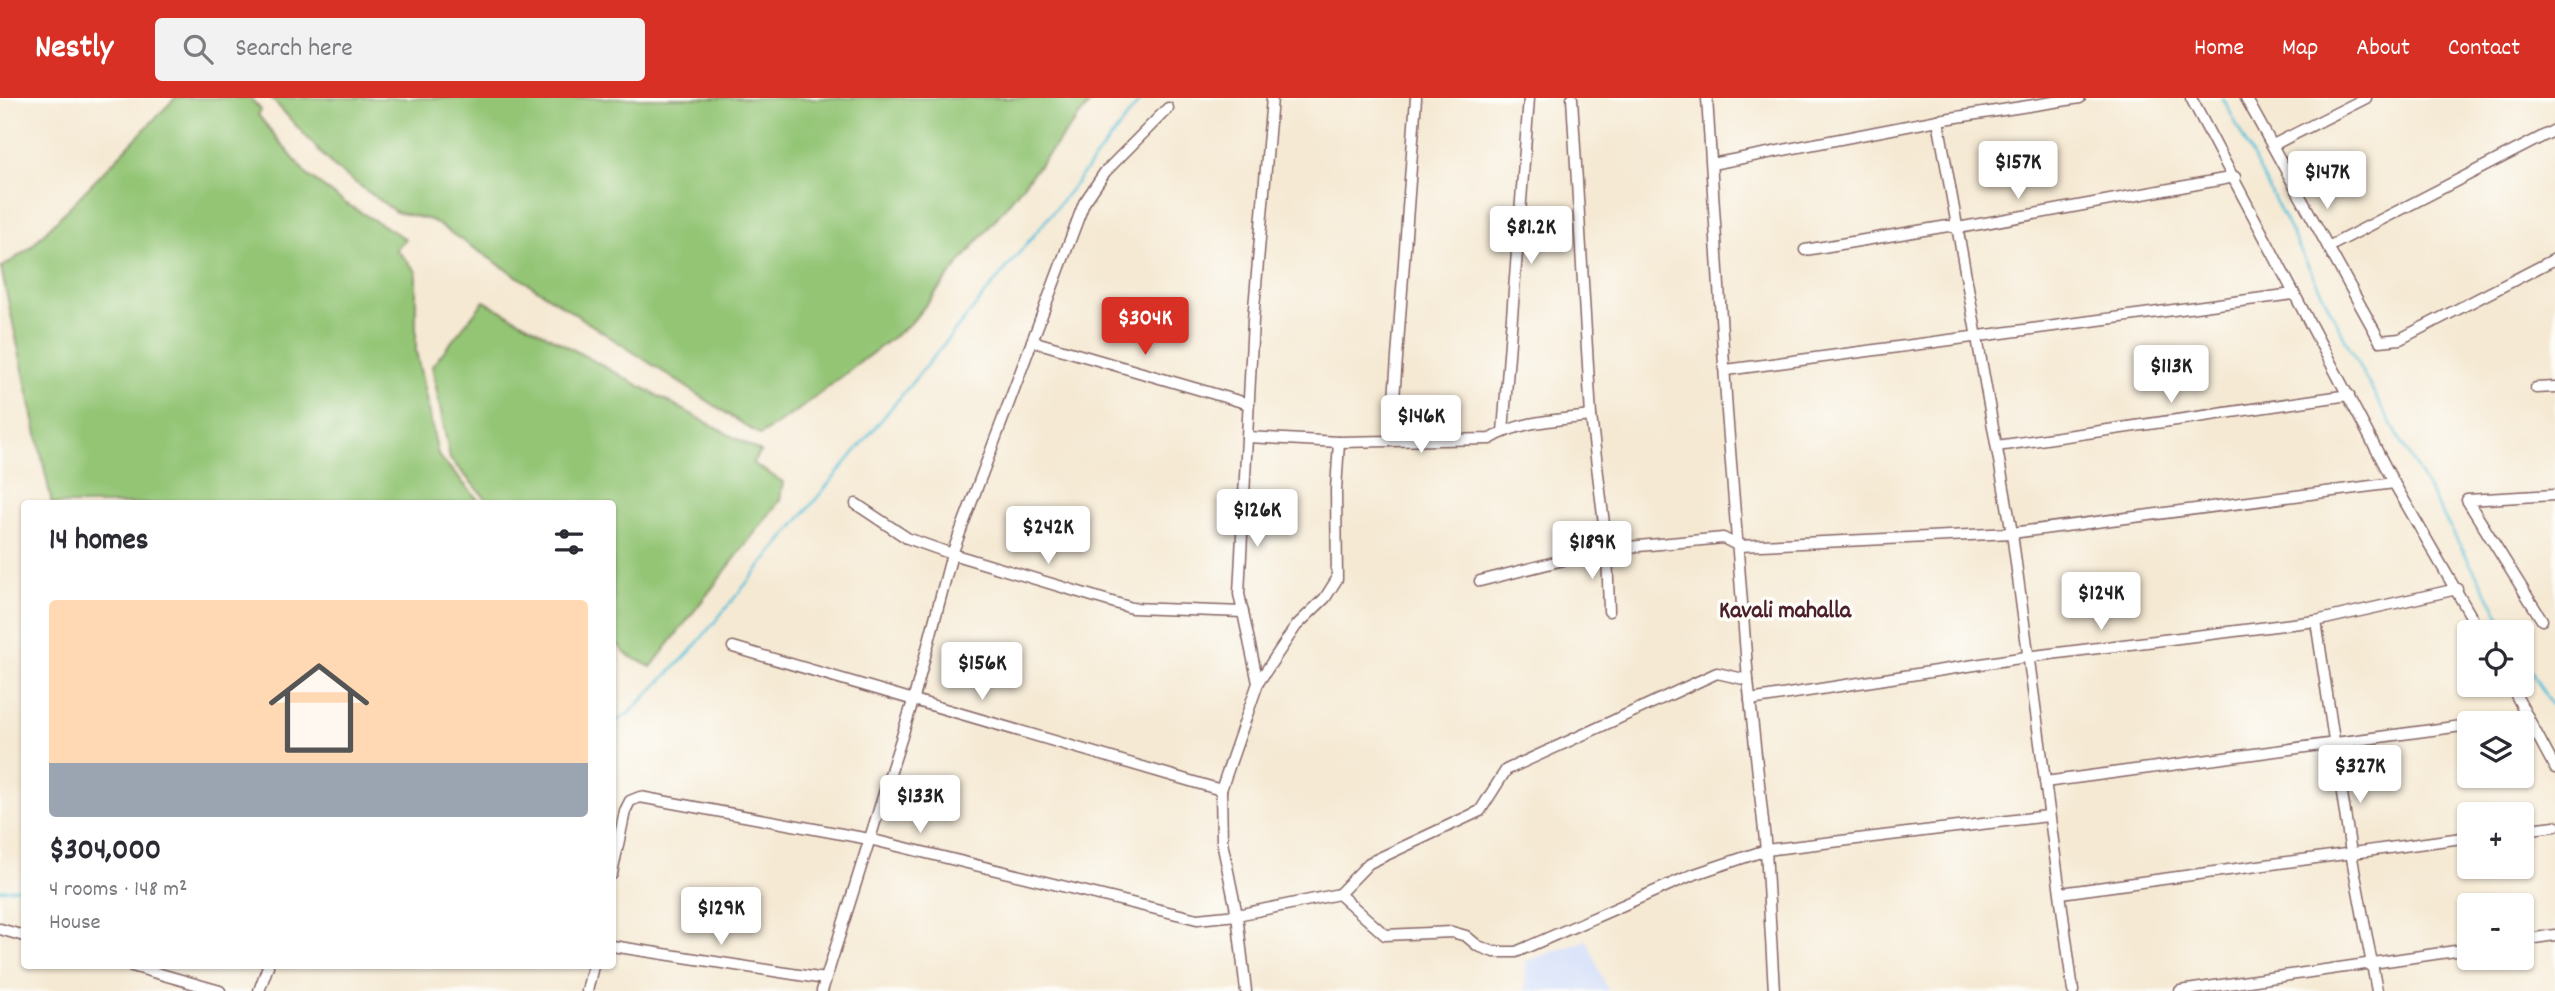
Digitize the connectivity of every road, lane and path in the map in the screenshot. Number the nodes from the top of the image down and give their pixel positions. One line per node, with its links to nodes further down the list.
1 (1272, 98): 27 (street)
2 (1416, 98): 31 (street)
3 (1529, 98): 29 (street)
4 (1572, 98): 28 (street)
5 (1707, 98): 14 (street)
6 (2080, 98): 11 (street)
7 (2191, 98): 15 (street)
8 (2246, 98): 13 (street)
9 (2366, 98): 13 (street)
10 (1168, 108): 22 (street)
11 (1938, 120): 14 (street); 16 (street)
12 (2555, 130): 17 (street)
13 (2273, 145): 17 (street)
14 (1712, 164): 23 (street)
15 (2235, 177): 16 (street); 20 (street)
16 (1958, 228): 18 (street); 21 (street)
17 (2328, 247): 19 (street)
18 (1805, 250)
19 (2555, 259)
20 (2293, 294): 21 (street); 26 (street)
21 (1978, 338): 23 (street); 33 (street)
22 (1032, 341): 27 (street); 40 (street)
23 (1726, 370): 38 (street)
24 (2555, 387): 25 (street)
25 (2536, 388)
26 (2349, 395): 33 (street); 34 (street)
27 (1249, 404): 30 (street)
28 (1591, 416): 29 (street); 39 (street)
29 (1503, 432): 31 (street)
30 (1247, 438): 32 (street); 44 (street)
31 (1391, 440): 32 (street)
32 (1339, 442): 51 (street)
33 (1997, 446): 37 (street)
34 (2394, 483): 37 (street); 42 (street)
35 (2555, 495): 46 (street)
36 (856, 504): 40 (street)
37 (2012, 533): 38 (street); 49 (street)
38 (1739, 546): 39 (street); 50 (street)
39 (1606, 550): 41 (street); 43 (street)
40 (952, 554): 44 (street); 52 (street)
41 (1480, 581)
42 (2456, 589): 45 (street); 47 (street)
43 (1609, 611)
44 (1243, 612): 51 (street)
45 (2473, 620)
46 (2542, 620)
47 (2316, 621): 49 (street); 56 (street)
48 (733, 647): 52 (street)
49 (2026, 657): 53 (street); 58 (street)
50 (1748, 680): 53 (street); 69 (street)
51 (1258, 683): 59 (street)
52 (914, 698): 59 (street); 63 (street)
53 (1750, 700): 65 (street)
54 (2457, 726): 56 (street)
55 (2534, 729): 57 (street)
56 (2335, 741): 58 (street); 66 (street)
57 (2555, 768)
58 (2045, 782): 60 (street)
59 (1221, 790): 70 (street)
60 (2048, 816): 65 (street); 68 (street)
61 (2555, 826): 62 (street)
62 (2534, 829)
63 (869, 839): 67 (street); 70 (street); 81 (street)
64 (2457, 839): 66 (street)
65 (1766, 850): 69 (street); 86 (street)
66 (2351, 853): 68 (street); 77 (street)
67 (616, 855)
68 (2061, 893): 87 (street)
69 (1339, 894): 70 (street)
70 (1237, 915): 85 (street)
71 (0, 929): 72 (street)
72 (21, 935)
73 (2555, 935): 74 (street)
74 (2534, 938)
75 (616, 947): 81 (street)
76 (2457, 951): 77 (street)
77 (2374, 964): 88 (street); 89 (street)
78 (143, 969): 82 (street)
79 (267, 969): 83 (street)
80 (592, 969): 84 (street)
81 (824, 985)
82 (220, 991)
83 (259, 991)
84 (587, 991)
85 (1246, 991)
86 (1774, 991)
87 (2073, 991)
88 (2180, 991)
89 (2377, 991)

